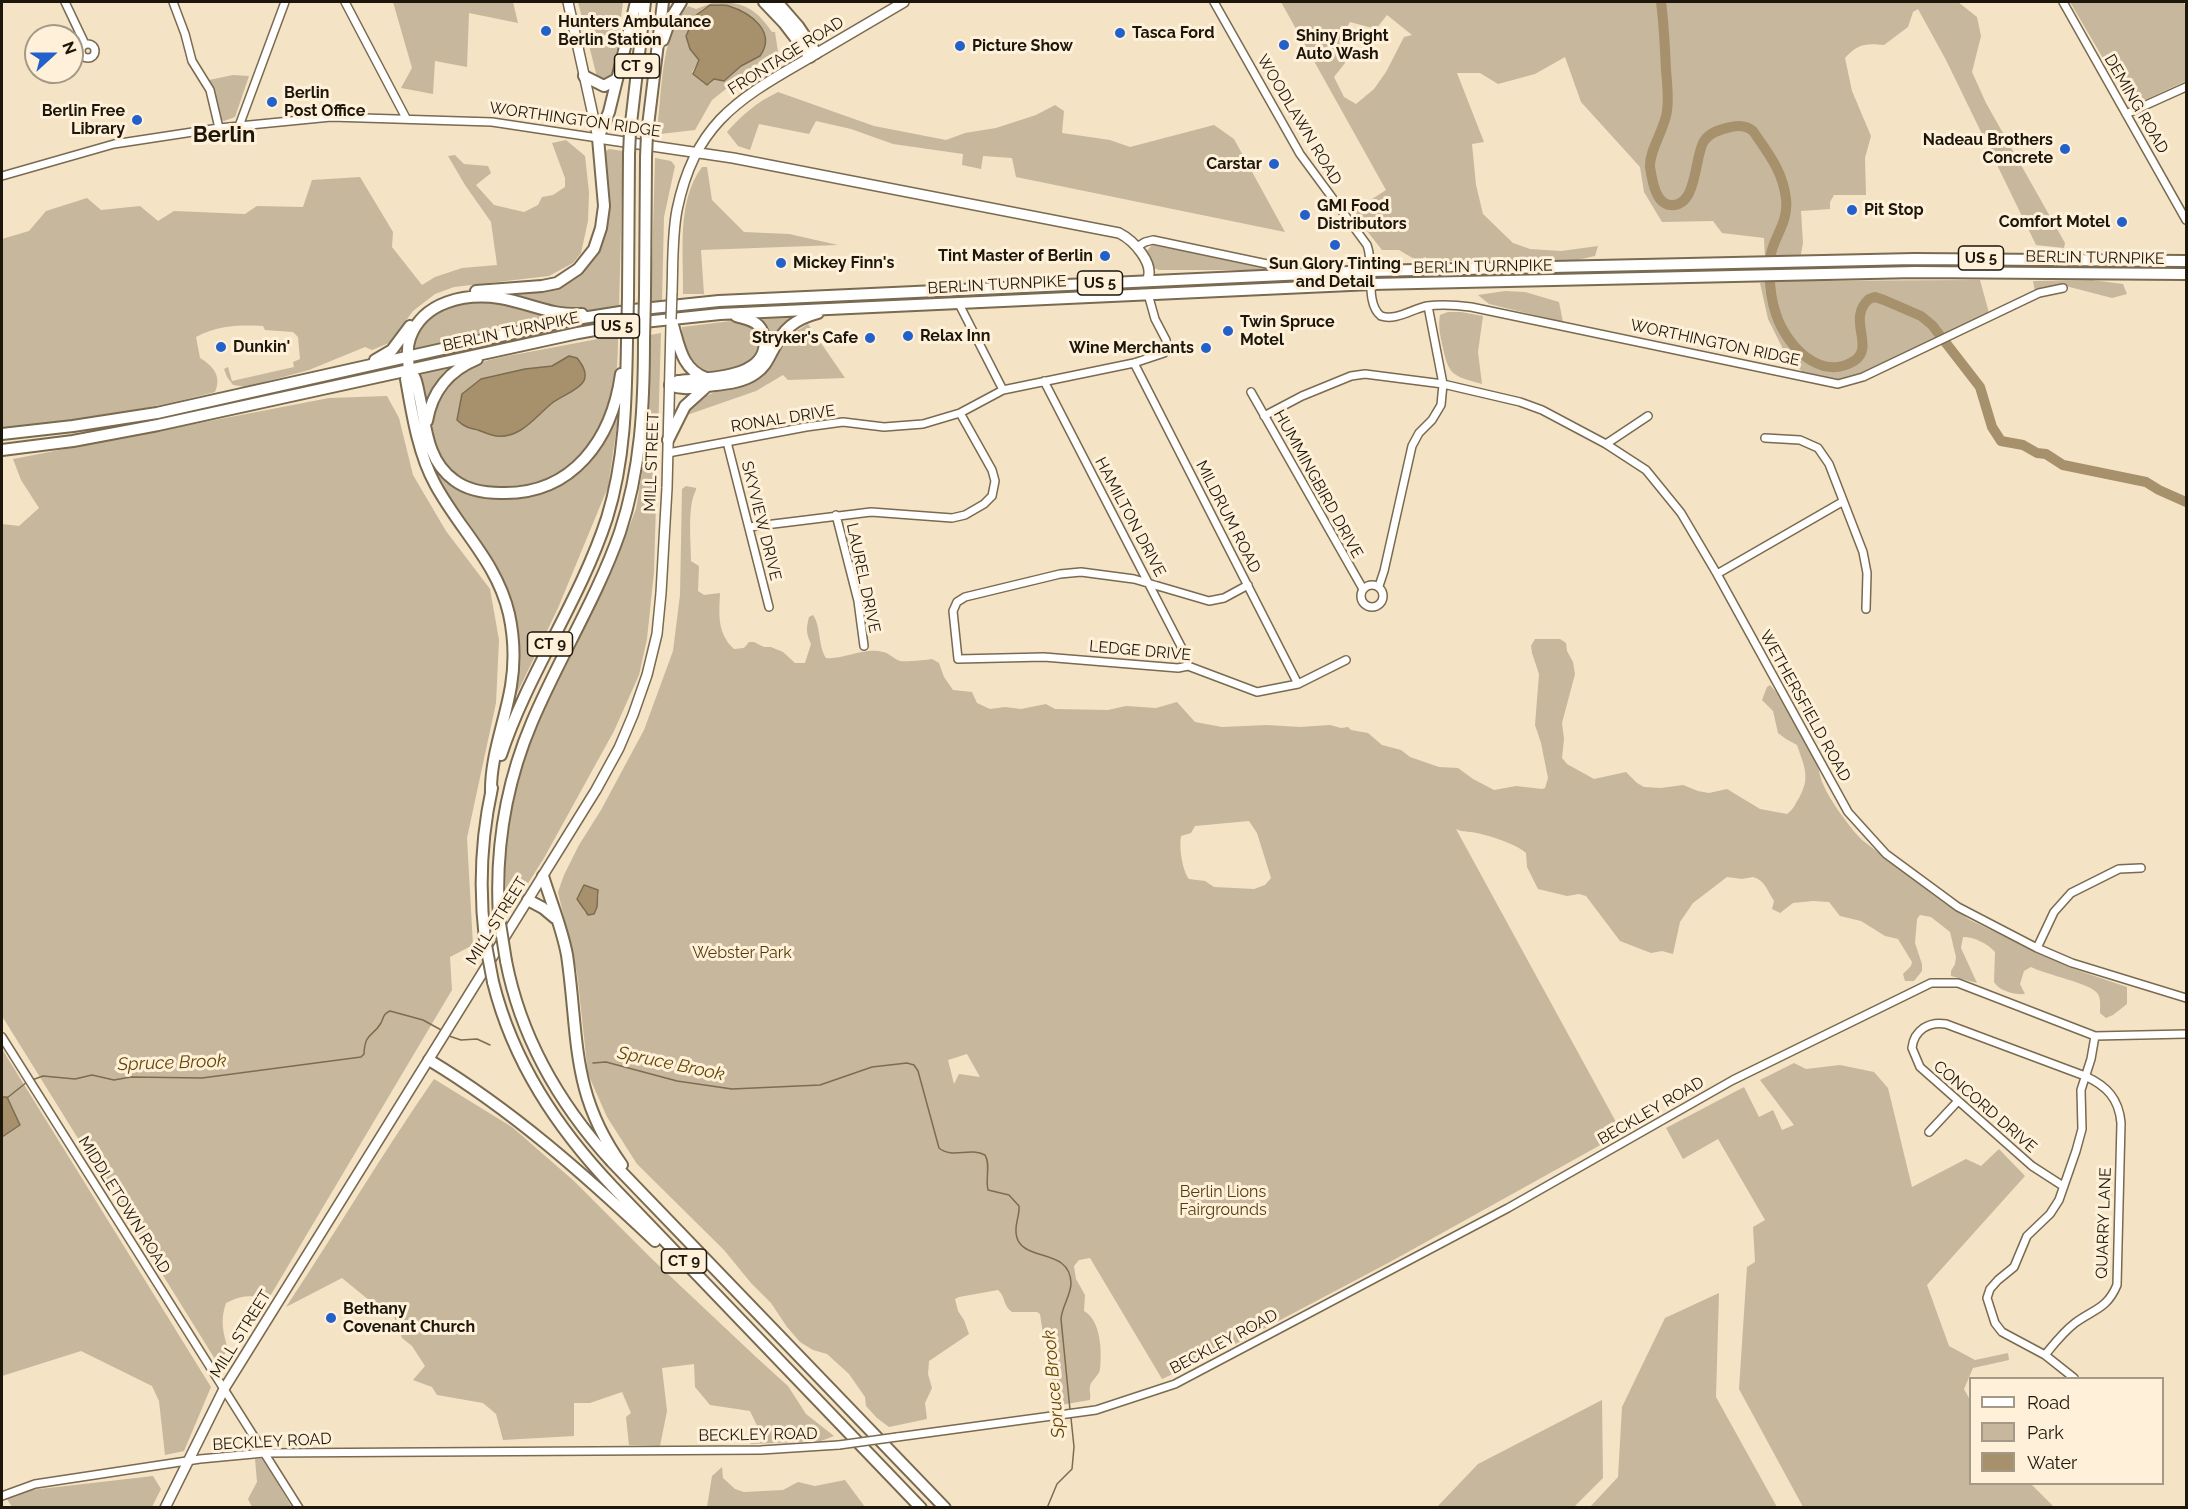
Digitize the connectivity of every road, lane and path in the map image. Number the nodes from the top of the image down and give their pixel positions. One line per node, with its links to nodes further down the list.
1 (65, 2): 15 (street)
2 (174, 2): 24 (street)
3 (285, 2): 23 (street)
4 (345, 2): 22 (street)
5 (568, 2): 18 (main road)
6 (636, 2): 19 (highway)
7 (645, 2): 47 (highway, CT 9, bridge)
8 (663, 2): 17 (highway, CT 9)
9 (681, 2): 17 (highway)
10 (764, 2): 16 (highway)
11 (777, 2): 16 (highway)
12 (904, 2): 16 (main road, FRONTAGE ROAD)
13 (1214, 2): 32 (street, WOODLAWN ROAD)
14 (2063, 2): 21 (street, DEMING ROAD)
15 (85, 44)
16 (813, 55): 26 (main road, FRONTAGE ROAD)
17 (655, 57): 99 (highway, CT 9, bridge)
18 (584, 76): 19 (highway); 25 (main road)
19 (617, 80): 25 (highway)
20 (2187, 87): 21 (street)
21 (2127, 114): 28 (street, DEMING ROAD)
22 (406, 118): 23 (street, WORTHINGTON RIDGE); 25 (street, WORTHINGTON RIDGE)
23 (239, 126): 24 (street, WORTHINGTON RIDGE)
24 (219, 128): 27 (street, WORTHINGTON RIDGE)
25 (598, 138): 26 (main road, WORTHINGTON RIDGE); 38 (highway)
26 (698, 152): 29 (main road, WORTHINGTON RIDGE); 44 (main road, FRONTAGE ROAD, bridge)
27 (2, 176)
28 (2187, 220)
29 (1137, 247): 31 (street); 34 (main road)
30 (2187, 261): 32 (highway, BERLIN TURNPIKE / US 5)
31 (1267, 264)
32 (1371, 271): 34 (highway, BERLIN TURNPIKE / US 5); 35 (street, WOODLAWN ROAD)
33 (2187, 274): 35 (highway, BERLIN TURNPIKE / US 5)
34 (1147, 280): 37 (main road); 43 (highway, BERLIN TURNPIKE / US 5)
35 (1372, 284): 37 (highway, BERLIN TURNPIKE / US 5); 40 (street, WORTHINGTON RIDGE)
36 (2063, 288): 40 (street, WORTHINGTON RIDGE)
37 (1148, 294): 39 (highway, BERLIN TURNPIKE / US 5); 50 (street, RONAL DRIVE)
38 (454, 300): 43 (highway); 45 (highway)
39 (958, 302): 41 (highway, BERLIN TURNPIKE / US 5); 57 (street)
40 (1428, 306): 55 (street, HUMMINGBIRD DRIVE)
41 (829, 308): 42 (highway, BERLIN TURNPIKE / US 5); 54 (highway)
42 (727, 313): 48 (highway, BERLIN TURNPIKE / US 5); 54 (highway)
43 (597, 316): 49 (highway, BERLIN TURNPIKE / US 5)
44 (671, 319): 46 (highway)
45 (419, 322): 49 (highway); 51 (highway)
46 (674, 336): 54 (highway); 56 (main road, MILL STREET)
47 (627, 346): 62 (highway); 84 (highway, CT 9)
48 (498, 350): 52 (highway, BERLIN TURNPIKE / US 5); 62 (highway)
49 (407, 357): 51 (highway, BERLIN TURNPIKE / US 5); 52 (highway)
50 (1134, 363): 53 (street, RONAL DRIVE); 75 (street, MILDRUM ROAD)
51 (360, 368): 63 (highway, BERLIN TURNPIKE / US 5)
52 (409, 369): 62 (highway); 68 (highway, BERLIN TURNPIKE / US 5); 84 (highway)
53 (1044, 381): 57 (street, RONAL DRIVE); 74 (street, HAMILTON DRIVE)
54 (707, 382): 56 (highway); 65 (highway)
55 (1443, 384): 60 (street, WETHERSFIELD ROAD); 67 (street, WETHERSFIELD ROAD); 76 (street, HUMMINGBIRD DRIVE)
56 (670, 385): 65 (main road, MILL STREET)
57 (1003, 390): 59 (street, RONAL DRIVE)
58 (1251, 392): 60 (street, HUMMINGBIRD DRIVE)
59 (960, 413): 66 (street, RONAL DRIVE); 71 (street)
60 (1264, 416): 77 (street, HUMMINGBIRD DRIVE)
61 (1648, 416): 67 (street)
62 (426, 430)
63 (2, 434)
64 (1765, 438): 70 (street)
65 (668, 440): 69 (main road, MILL STREET)
66 (727, 442): 69 (street, RONAL DRIVE); 72 (street, SKYVIEW DRIVE)
67 (1606, 444): 73 (street, WETHERSFIELD ROAD)
68 (2, 450)
69 (668, 453): 86 (main road, MILL STREET)
70 (1842, 502): 73 (street); 79 (street)
71 (836, 516): 72 (street); 80 (street, LAUREL DRIVE)
72 (750, 527): 78 (street, SKYVIEW DRIVE)
73 (1717, 574): 89 (street, WETHERSFIELD ROAD)
74 (1150, 583): 75 (street); 82 (street, HAMILTON DRIVE); 82 (street, LEDGE DRIVE)
75 (1248, 585): 83 (street, MILDRUM ROAD)
76 (1379, 586): 77 (street); 77 (street, HUMMINGBIRD DRIVE)
77 (1363, 589)
78 (769, 607)
79 (1866, 609)
80 (864, 646)
81 (1346, 660): 83 (street, LEDGE DRIVE)
82 (1188, 666): 83 (street, LEDGE DRIVE)
83 (1298, 684)
84 (491, 794): 100 (highway, CT 9, bridge)
85 (2141, 868): 89 (street)
86 (543, 876): 87 (main road, MILL STREET); 88 (highway)
87 (528, 900): 88 (highway); 94 (main road, MILL STREET)
88 (559, 923): 99 (highway)
89 (2037, 948): 90 (street, WETHERSFIELD ROAD)
90 (2187, 998)
91 (2187, 1034): 92 (street, BECKLEY ROAD)
92 (2095, 1036): 95 (street); 104 (street, BECKLEY ROAD, bridge)
93 (2, 1037): 103 (street, MIDDLETOWN ROAD)
94 (429, 1059): 100 (highway); 103 (main road, MILL STREET)
95 (2085, 1076): 96 (street, CONCORD DRIVE); 98 (street); 101 (street, QUARRY LANE)
96 (1958, 1101): 97 (street); 98 (street, CONCORD DRIVE)
97 (1929, 1132)
98 (2063, 1186): 101 (street)
99 (637, 1188): 110 (highway, CT 9)
100 (694, 1272): 109 (highway, CT 9)
101 (2045, 1355): 102 (street)
102 (2073, 1377)
103 (224, 1389): 104 (street, MIDDLETOWN ROAD); 105 (main road, MILL STREET)
104 (264, 1453): 105 (street, BECKLEY ROAD); 108 (street, MIDDLETOWN ROAD)
105 (186, 1461): 106 (street, BECKLEY ROAD); 107 (main road, MILL STREET)
106 (2, 1496)
107 (165, 1508)
108 (299, 1508)
109 (921, 1508)
110 (945, 1508)

